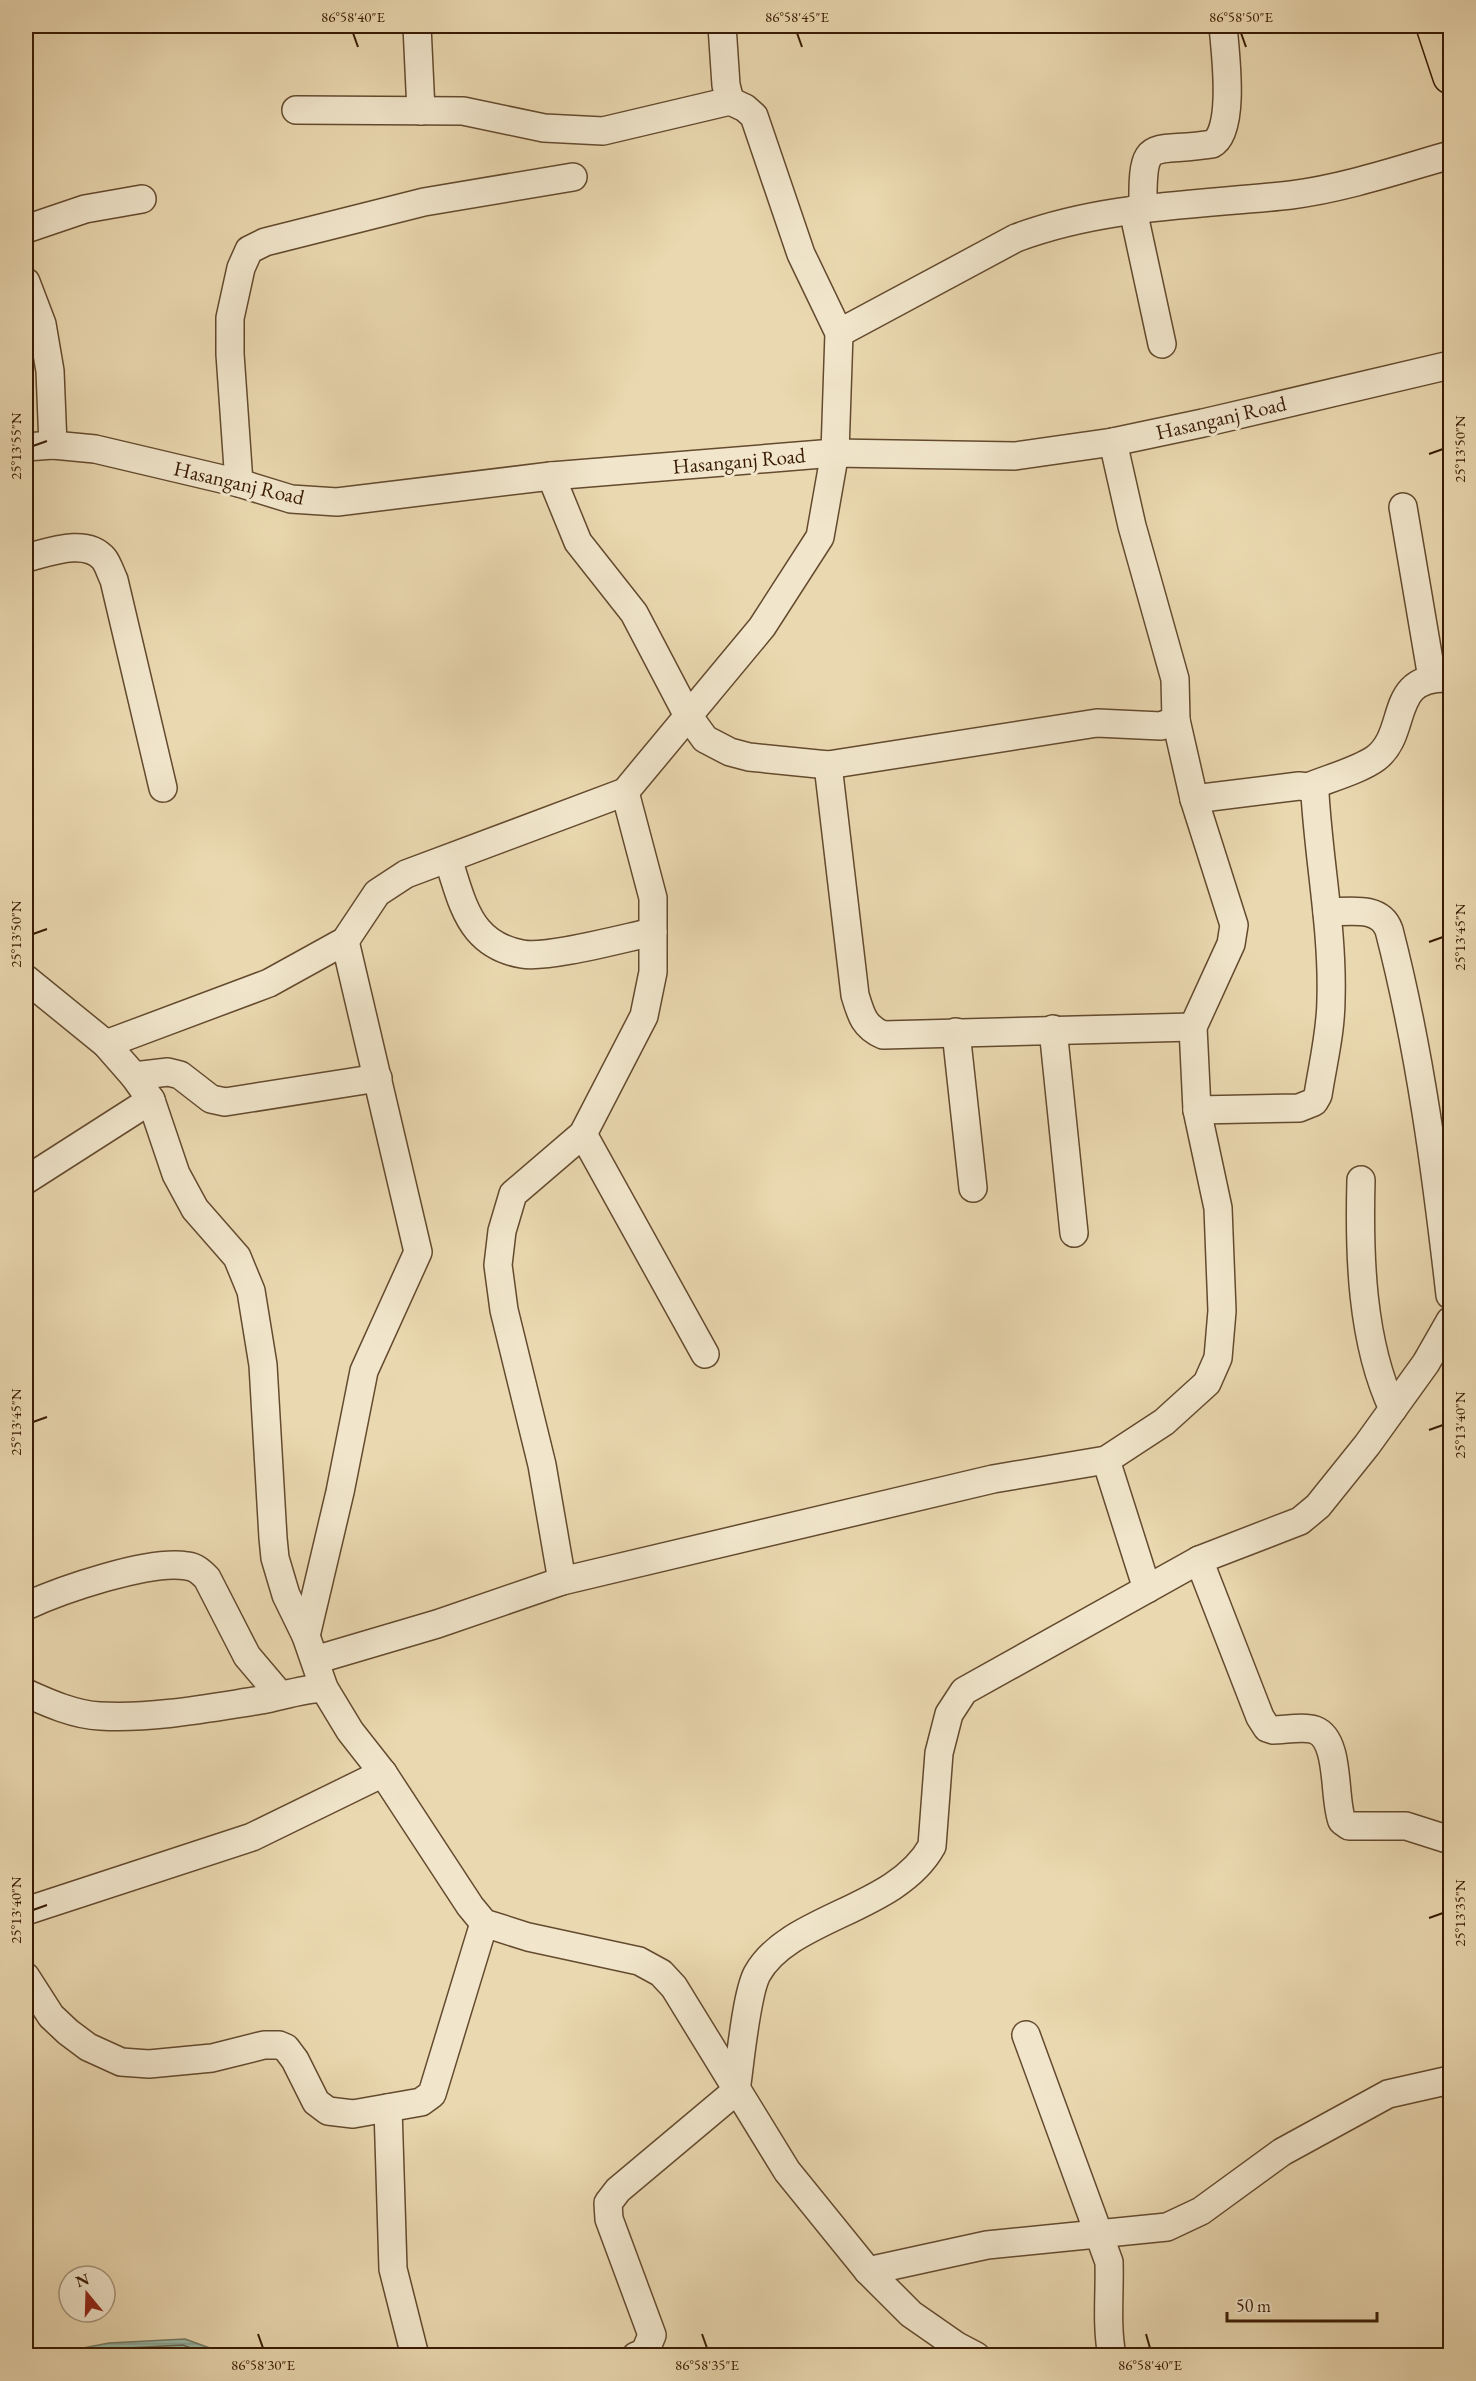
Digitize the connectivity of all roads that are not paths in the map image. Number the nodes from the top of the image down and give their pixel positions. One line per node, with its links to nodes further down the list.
1 (417, 26): 8 (street)
2 (723, 26): 6 (street)
3 (1223, 26): 12 (street)
4 (1434, 26): 5 (main road)
5 (1450, 77)
6 (730, 101): 8 (street); 15 (street)
7 (296, 110): 8 (street)
8 (421, 111)
9 (1450, 155): 12 (street)
10 (573, 177): 23 (street)
11 (142, 199): 13 (street)
12 (1138, 209): 15 (street); 16 (street)
13 (26, 229)
14 (26, 282): 19 (street)
15 (839, 333): 21 (street)
16 (1162, 344)
17 (1450, 364): 18 (street, Hasanganj Road)
18 (1113, 442): 21 (street, Hasanganj Road); 28 (street)
19 (53, 445): 20 (street, Hasanganj Road); 23 (street, Hasanganj Road)
20 (26, 447)
21 (834, 453): 22 (street, Hasanganj Road); 27 (street)
22 (552, 476): 23 (street, Hasanganj Road); 27 (street)
23 (239, 483)
24 (1403, 507): 26 (street)
25 (26, 558): 31 (street)
26 (1441, 678): 30 (street)
27 (687, 714): 29 (street); 32 (street)
28 (1176, 720): 29 (street); 33 (street)
29 (828, 765): 41 (street)
30 (1308, 787): 33 (street); 35 (street)
31 (164, 788)
32 (625, 792): 34 (street); 36 (street)
33 (1194, 799): 39 (street)
34 (448, 859): 36 (street); 37 (street)
35 (1327, 912): 46 (street); 52 (street)
36 (653, 932): 47 (street)
37 (345, 941): 42 (street); 44 (street)
38 (26, 979): 42 (street)
39 (1193, 1027): 40 (street); 46 (street)
40 (1053, 1029): 41 (street); 51 (street)
41 (956, 1032): 50 (street)
42 (106, 1044): 43 (street)
43 (134, 1076): 44 (street); 45 (street)
44 (378, 1078): 61 (street)
45 (151, 1100): 49 (street); 61 (street)
46 (1197, 1110): 56 (street)
47 (583, 1134): 54 (street); 58 (street)
48 (1361, 1179): 55 (street)
49 (26, 1180)
50 (973, 1188)
51 (1074, 1233)
52 (1450, 1294)
53 (1450, 1321): 55 (street)
54 (705, 1354)
55 (1393, 1409): 57 (street)
56 (1106, 1460): 58 (street); 59 (street)
57 (1198, 1560): 59 (street); 66 (street)
58 (562, 1581): 61 (street)
59 (1147, 1589): 72 (street)
60 (26, 1606): 64 (street)
61 (310, 1648): 62 (street)
62 (324, 1688): 64 (street); 65 (street)
63 (26, 1693): 64 (street)
64 (280, 1695)
65 (383, 1773): 67 (street); 68 (street)
66 (1450, 1840)
67 (26, 1911)
68 (484, 1923): 72 (street); 73 (street)
69 (26, 1977): 73 (street)
70 (1026, 2035): 74 (street)
71 (1450, 2080): 74 (street)
72 (736, 2091): 75 (street); 78 (street)
73 (388, 2108): 77 (street)
74 (1101, 2235): 75 (street); 79 (street)
75 (868, 2271): 76 (street)
76 (964, 2352)
77 (415, 2355)
78 (636, 2355)
79 (1112, 2355)

